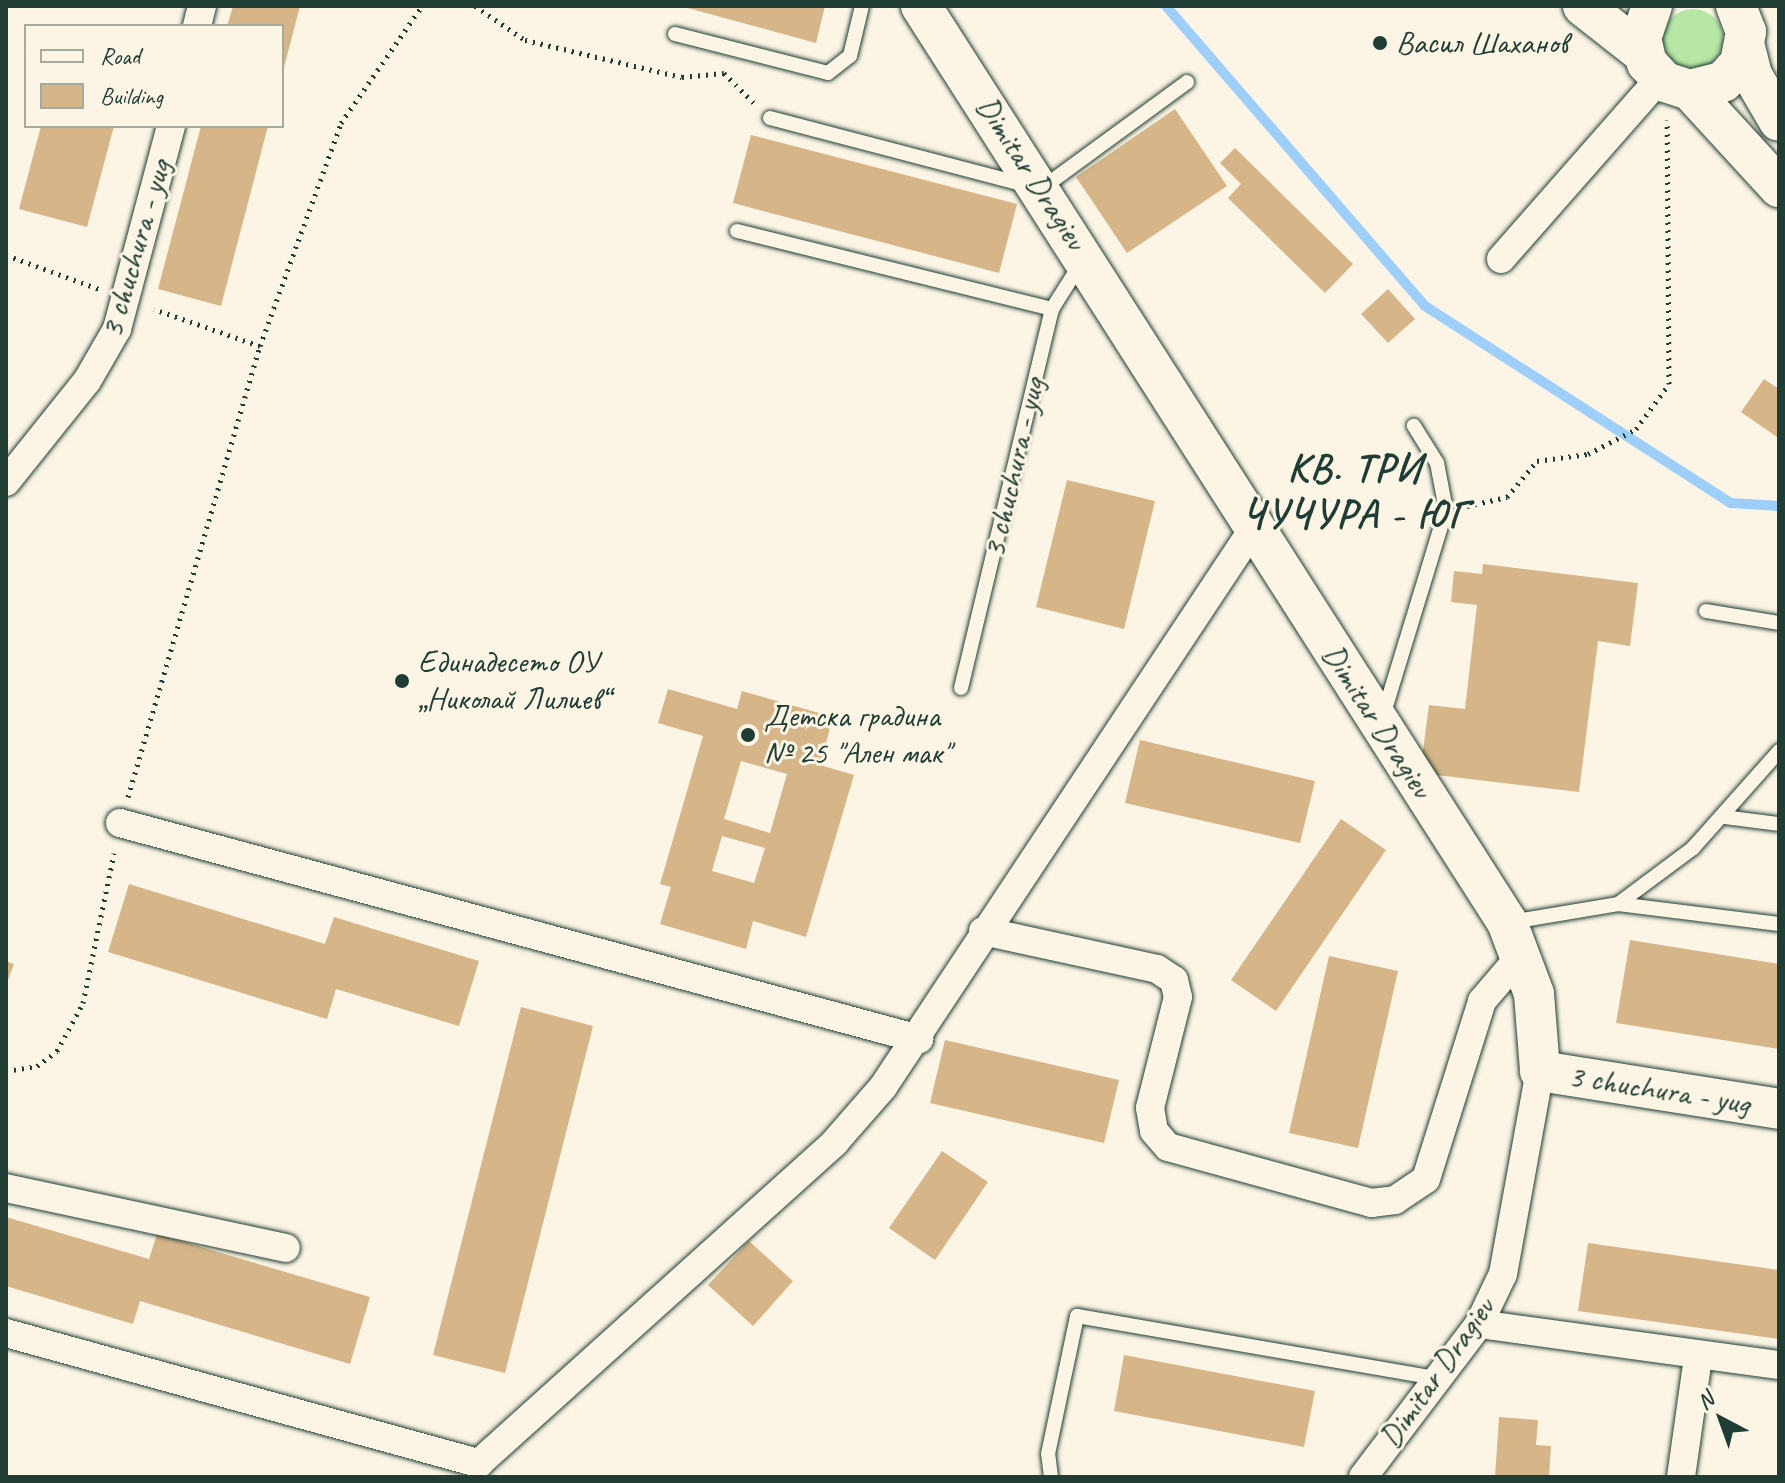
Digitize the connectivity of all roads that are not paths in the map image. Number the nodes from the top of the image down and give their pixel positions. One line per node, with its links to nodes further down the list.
1 (862, 6): 6 (lane)
2 (921, 6): 14 (street, Dimitar Dragiev)
3 (1583, 6): 8 (street)
4 (1736, 6): 7 (street)
5 (1649, 7): 8 (street)
6 (675, 34)
7 (1745, 47): 8 (street); 11 (street)
8 (1659, 80): 13 (street); 17 (street)
9 (1187, 82): 14 (lane)
10 (770, 118): 14 (lane)
11 (1779, 121)
12 (170, 128): 20 (street, 3 chuchura - yug)
13 (1779, 187)
14 (1041, 189): 16 (street, Dimitar Dragiev)
15 (737, 231): 18 (lane)
16 (1085, 256): 18 (lane, 3 chuchura - yug); 21 (street, Dimitar Dragiev)
17 (1501, 259)
18 (1052, 309): 24 (lane, 3 chuchura - yug)
19 (1414, 426): 25 (lane)
20 (6, 482)
21 (1255, 526): 25 (street, Dimitar Dragiev); 32 (street)
22 (1706, 611): 23 (lane)
23 (1779, 623)
24 (961, 688)
25 (1379, 728): 33 (street, Dimitar Dragiev)
26 (1779, 751): 27 (lane)
27 (1724, 817): 29 (lane); 30 (lane)
28 (120, 823): 34 (street)
29 (1779, 824)
30 (1618, 904): 31 (lane); 33 (lane)
31 (1779, 924)
32 (983, 931): 33 (street); 34 (street)
33 (1515, 938): 35 (street, Dimitar Dragiev)
34 (919, 1039): 40 (street)
35 (1540, 1071): 36 (street, 3 chuchura - yug); 39 (street, Dimitar Dragiev)
36 (1779, 1109)
37 (6, 1188): 38 (street)
38 (286, 1248)
39 (1479, 1324): 41 (street); 43 (street, Dimitar Dragiev)
40 (6, 1333)
41 (1698, 1357): 42 (street); 46 (street)
42 (1779, 1365)
43 (1435, 1378): 44 (lane); 45 (street, Dimitar Dragiev)
44 (1051, 1477)
45 (1363, 1477)
46 (1681, 1477)

